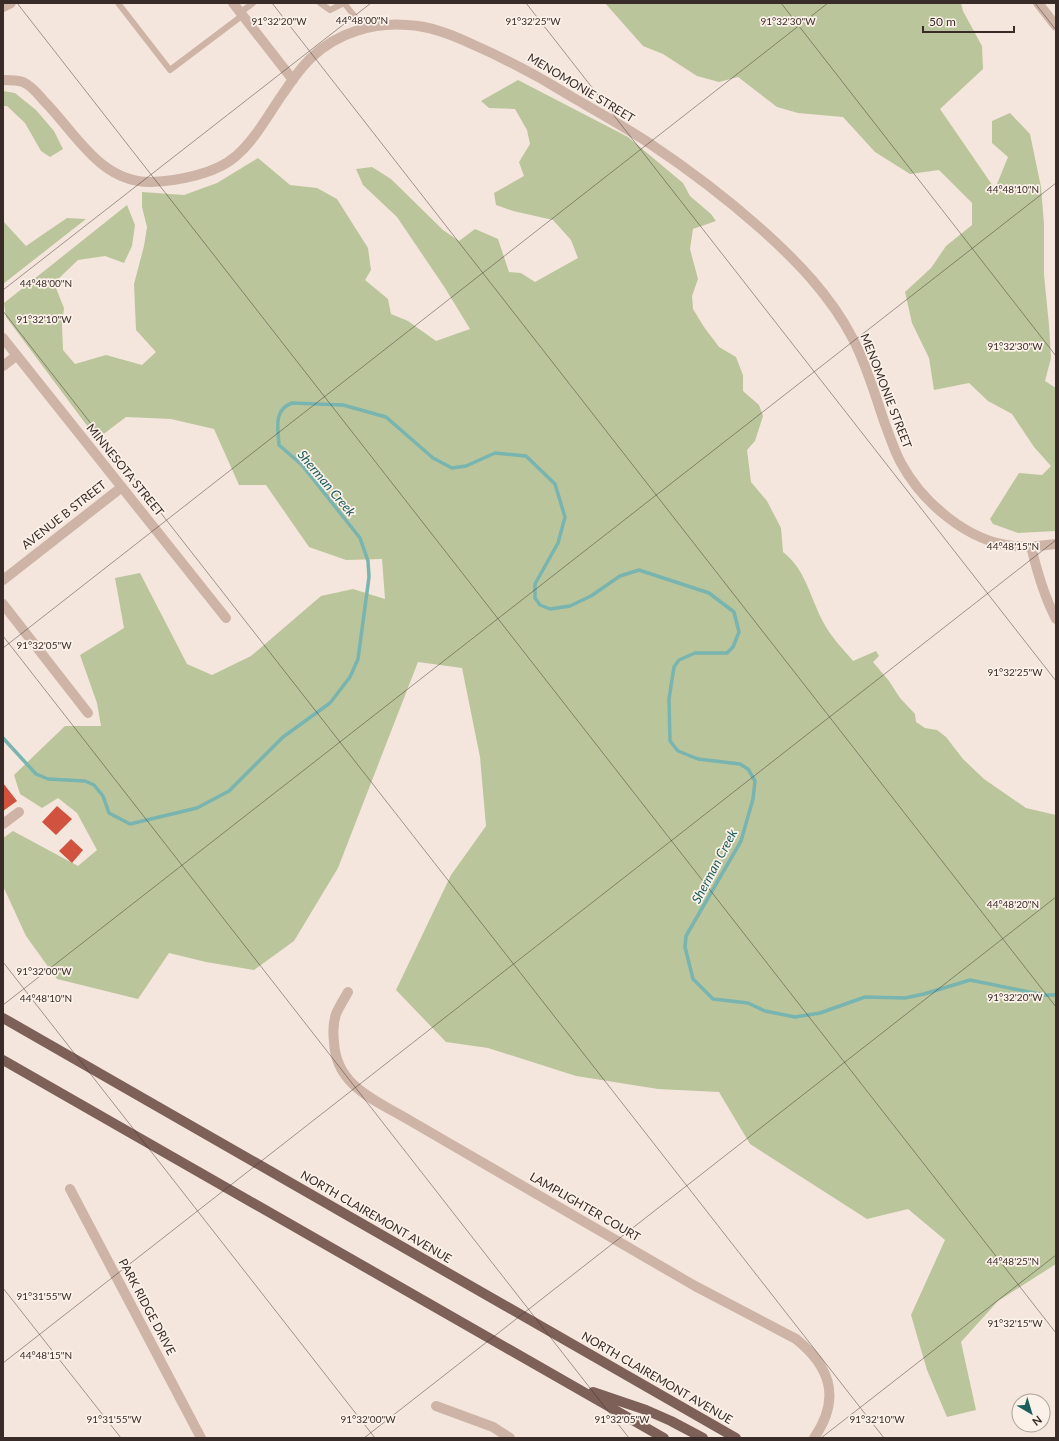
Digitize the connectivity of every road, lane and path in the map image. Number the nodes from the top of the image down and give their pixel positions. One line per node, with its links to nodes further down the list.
1 (10, 3): 7 (street)
2 (118, 3): 8 (lane)
3 (234, 3): 8 (street)
4 (253, 3): 8 (lane)
5 (320, 3): 10 (lane)
6 (1038, 3): 9 (street)
7 (3, 7)
8 (242, 14): 12 (street)
9 (1056, 26)
10 (364, 28): 12 (street, MENOMONIE STREET); 18 (street, MENOMONIE STREET)
11 (3, 80): 12 (street, MENOMONIE STREET)
12 (292, 80)
13 (3, 338): 14 (street, MINNESOTA STREET)
14 (16, 356): 15 (street); 16 (street, MINNESOTA STREET)
15 (3, 366)
16 (122, 487): 19 (street, AVENUE B STREET); 21 (street, MINNESOTA STREET)
17 (1056, 544): 18 (street, MENOMONIE STREET)
18 (1031, 546): 22 (street)
19 (3, 580)
20 (3, 604): 23 (street)
21 (226, 618)
22 (1056, 619)
23 (88, 712)
24 (19, 812): 25 (street)
25 (3, 824)
26 (348, 992): 37 (street, LAMPLIGHTER COURT)
27 (3, 1018): 36 (main road, NORTH CLAIREMONT AVENUE)
28 (3, 1060): 30 (main road)
29 (70, 1189): 32 (street, PARK RIDGE DRIVE)
30 (572, 1385): 34 (main road); 35 (main road)
31 (436, 1406): 33 (street)
32 (201, 1438)
33 (510, 1438)
34 (664, 1438)
35 (703, 1438)
36 (736, 1438)
37 (814, 1438)

